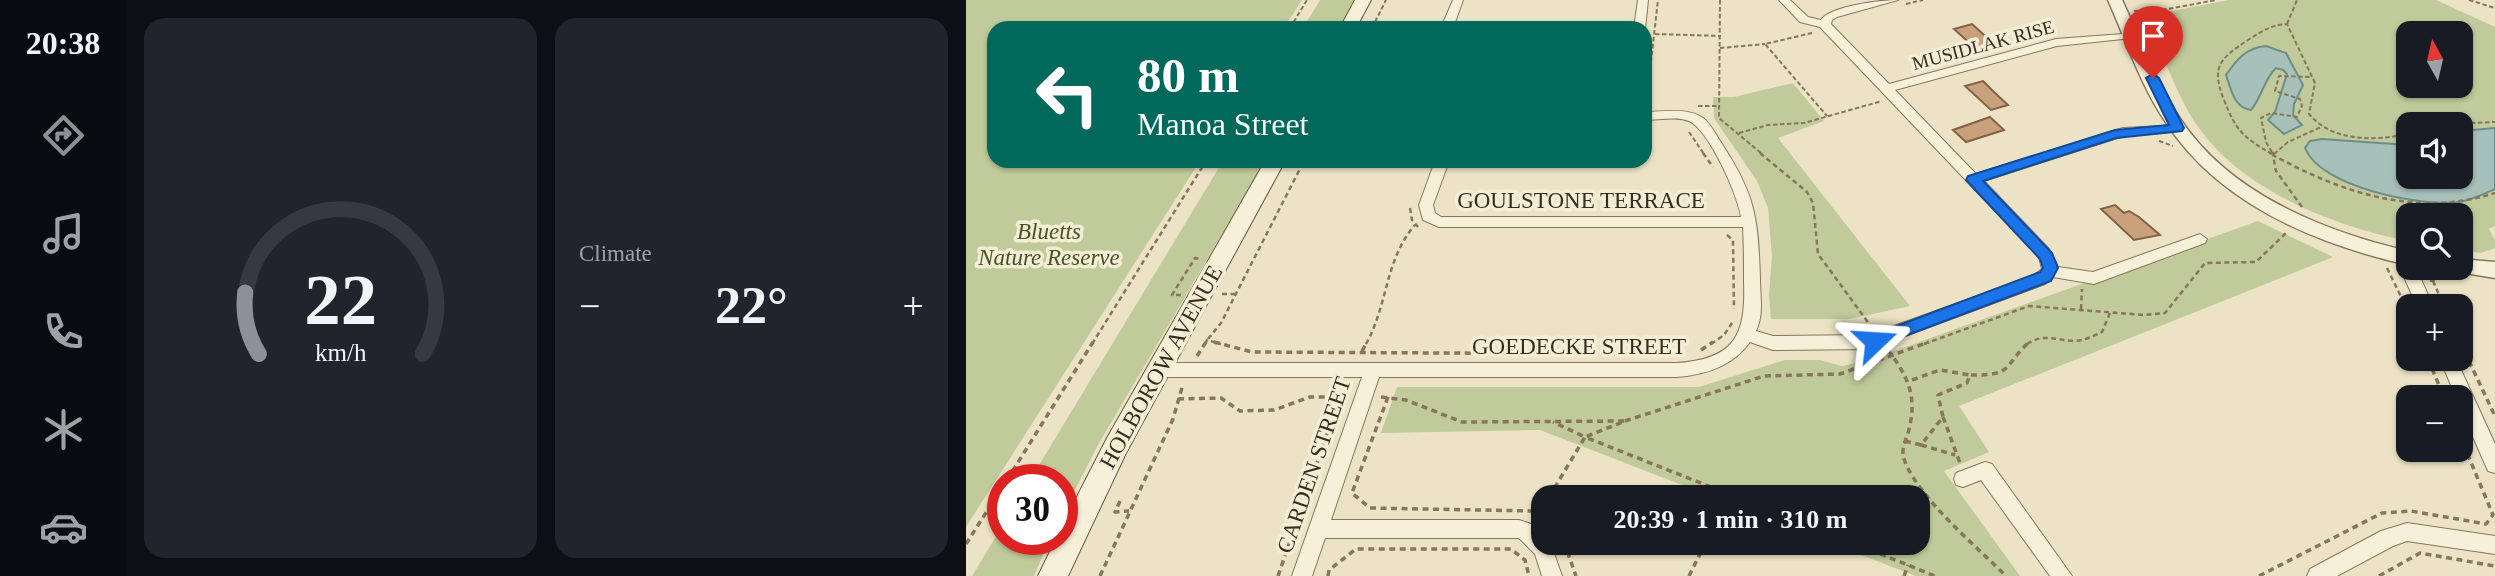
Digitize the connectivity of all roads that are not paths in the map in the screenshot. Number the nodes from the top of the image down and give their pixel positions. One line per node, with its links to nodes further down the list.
1 (1363, 0): 7 (main road)
2 (1458, 0): 8 (street)
3 (1643, 0): 9 (street)
4 (1784, 0): 10 (street)
5 (1895, 3): 10 (street)
6 (2123, 7): 11 (street)
7 (1352, 21)
8 (1450, 21)
9 (1641, 21)
10 (1827, 27): 12 (street)
11 (2136, 28): 12 (street, MUSIDLAK RISE); 14 (street)
12 (1881, 96): 17 (street)
13 (1652, 112): 18 (street)
14 (2177, 128): 17 (street); 20 (street)
15 (1271, 168): 25 (main road, HOLBOROW AVENUE)
16 (1440, 168): 18 (street, GOULSTONE TERRACE)
17 (1973, 180): 23 (street)
18 (1751, 222): 24 (street)
19 (2200, 239): 23 (street)
20 (2396, 258)
21 (2473, 267): 22 (street)
22 (2495, 270)
23 (2050, 271): 24 (street)
24 (1748, 331): 26 (street, GOEDECKE STREET)
25 (1158, 370): 26 (street, GOEDECKE STREET); 32 (main road, HOLBOROW AVENUE)
26 (1373, 370): 30 (street, CARDEN STREET)
27 (2453, 371): 28 (street)
28 (2495, 466)
29 (1966, 478): 35 (street)
30 (1317, 529): 33 (street, CARDEN STREET); 34 (street)
31 (2495, 545): 36 (street)
32 (1053, 576)
33 (1302, 576)
34 (1552, 576)
35 (2062, 576)
36 (2317, 576)

